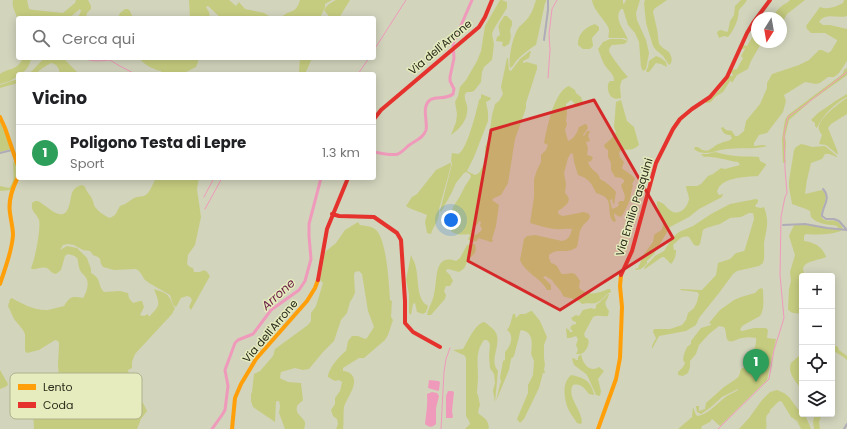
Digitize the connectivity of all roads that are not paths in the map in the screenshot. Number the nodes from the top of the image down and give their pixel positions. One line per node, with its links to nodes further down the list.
1 (492, 0): 5 (street, Via dell'Arrone)
2 (548, 0): 4 (street)
3 (770, 0): 19 (street, Via Emilio Pasquini)
4 (544, 40)
5 (376, 115)
6 (0, 117): 7 (street)
7 (12, 150): 8 (street); 9 (street)
8 (0, 153)
9 (16, 161)
10 (17, 180): 15 (street)
11 (347, 180): 13 (street, Via dell'Arrone)
12 (823, 189): 14 (street)
13 (332, 214): 16 (street); 18 (street, Via dell'Arrone)
14 (783, 225)
15 (0, 284)
16 (440, 347)
17 (847, 424): 20 (street)
18 (232, 429)
19 (598, 429)
20 (844, 429)

